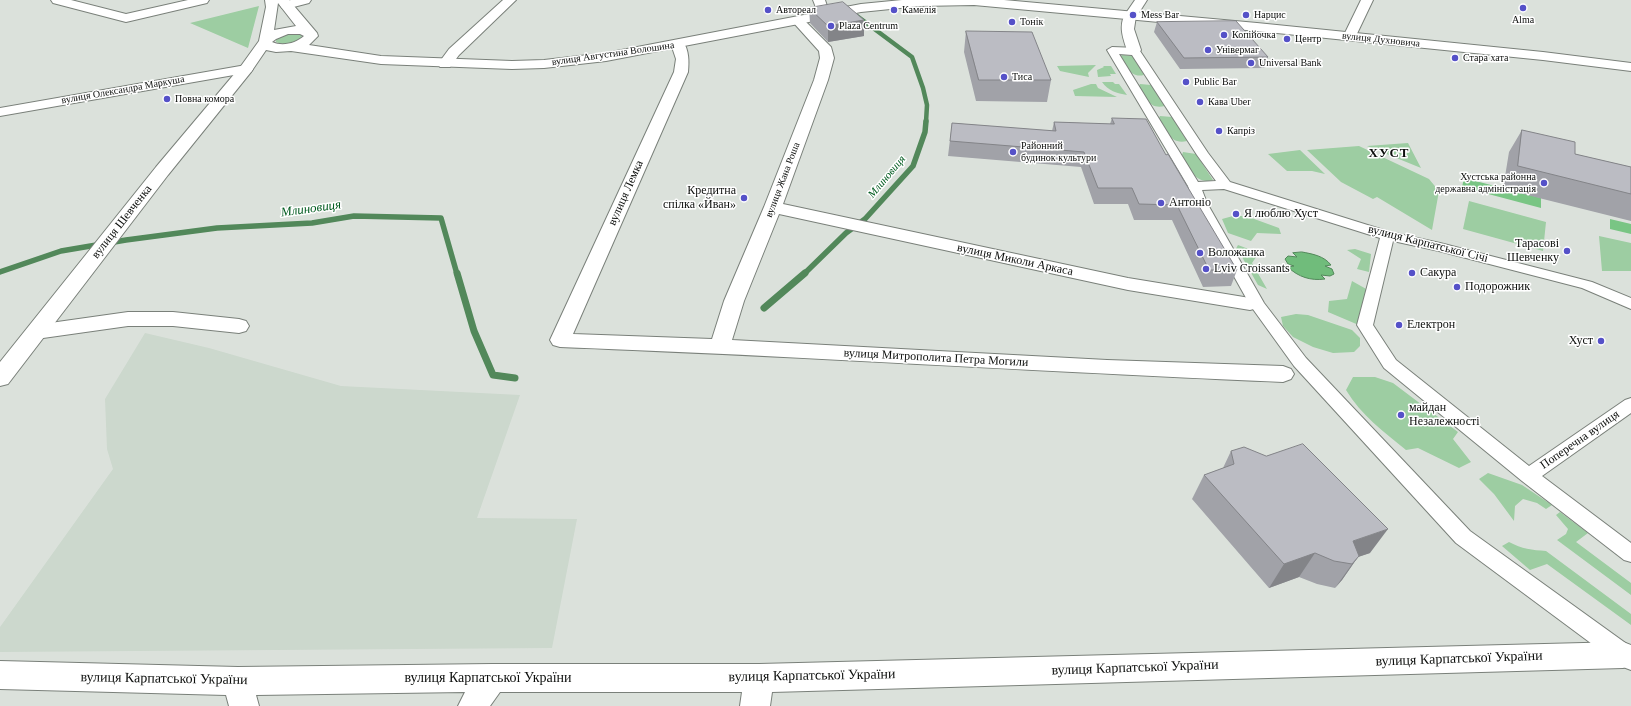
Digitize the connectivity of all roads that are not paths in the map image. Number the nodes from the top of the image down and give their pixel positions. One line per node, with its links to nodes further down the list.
1 (57, 0): 2 (street)
2 (203, 0)
3 (271, 0): 15 (main road)
4 (305, 0): 9 (street)
5 (510, 0): 20 (street)
6 (819, 0): 10 (street)
7 (1141, 0): 11 (main road)
8 (1367, 0): 14 (street)
9 (284, 2): 13 (main road, вулиця Августина Волошина)
10 (824, 15): 11 (main road, вулиця Августина Волошина); 12 (main road, вулиця Августина Волошина)
11 (1130, 16): 14 (main road, вулиця Духновича); 18 (street)
12 (798, 21): 16 (main road, вулиця Августина Волошина); 26 (street, вулиця Жана Роша)
13 (309, 33): 15 (main road); 17 (main road, вулиця Шевченка); 19 (main road, вулиця Августина Волошина)
14 (1349, 37): 21 (main road, вулиця Духновича)
15 (266, 40): 17 (main road, вулиця Августина Волошина); 22 (main road, вулиця Шевченка)
16 (678, 44): 20 (main road, вулиця Августина Волошина); 32 (street, вулиця Лемка)
17 (287, 47): 19 (main road, вулиця Августина Волошина); 22 (main road, вулиця Шевченка)
18 (1134, 51): 24 (street); 25 (street)
19 (381, 60): 20 (main road, вулиця Августина Волошина)
20 (445, 64)
21 (1631, 67)
22 (246, 69): 23 (street, вулиця Олександра Маркуша); 31 (main road, вулиця Шевченка)
23 (0, 112)
24 (1225, 185): 25 (street, вулиця Карпатської Січі); 27 (street, вулиця Карпатської Січі)
25 (1194, 186): 29 (street)
26 (773, 208): 29 (street, вулиця Миколи Аркаса); 33 (street, вулиця Жана Роша)
27 (1387, 236): 28 (street, вулиця Карпатської Січі); 38 (street)
28 (1631, 304)
29 (1254, 305): 35 (street)
30 (239, 326): 31 (street)
31 (36, 332): 36 (main road, вулиця Шевченка)
32 (560, 340): 33 (street, вулиця Митрополита Петра Могили)
33 (720, 346): 34 (street, вулиця Митрополита Петра Могили)
34 (1283, 374): 35 (street, вулиця Митрополита Петра Могили)
35 (1312, 375): 40 (street)
36 (0, 378)
37 (1631, 404): 38 (street, Поперечна вулиця)
38 (1528, 476): 39 (street)
39 (1631, 554)
40 (1627, 657): 43 (street, вулиця Карпатської України)
41 (0, 675): 44 (street, вулиця Карпатської України)
42 (492, 678): 43 (street, вулиця Карпатської України); 44 (street, вулиця Карпатської України); 45 (street)
43 (759, 678): 46 (street)
44 (241, 694)
45 (472, 706)
46 (755, 706)

